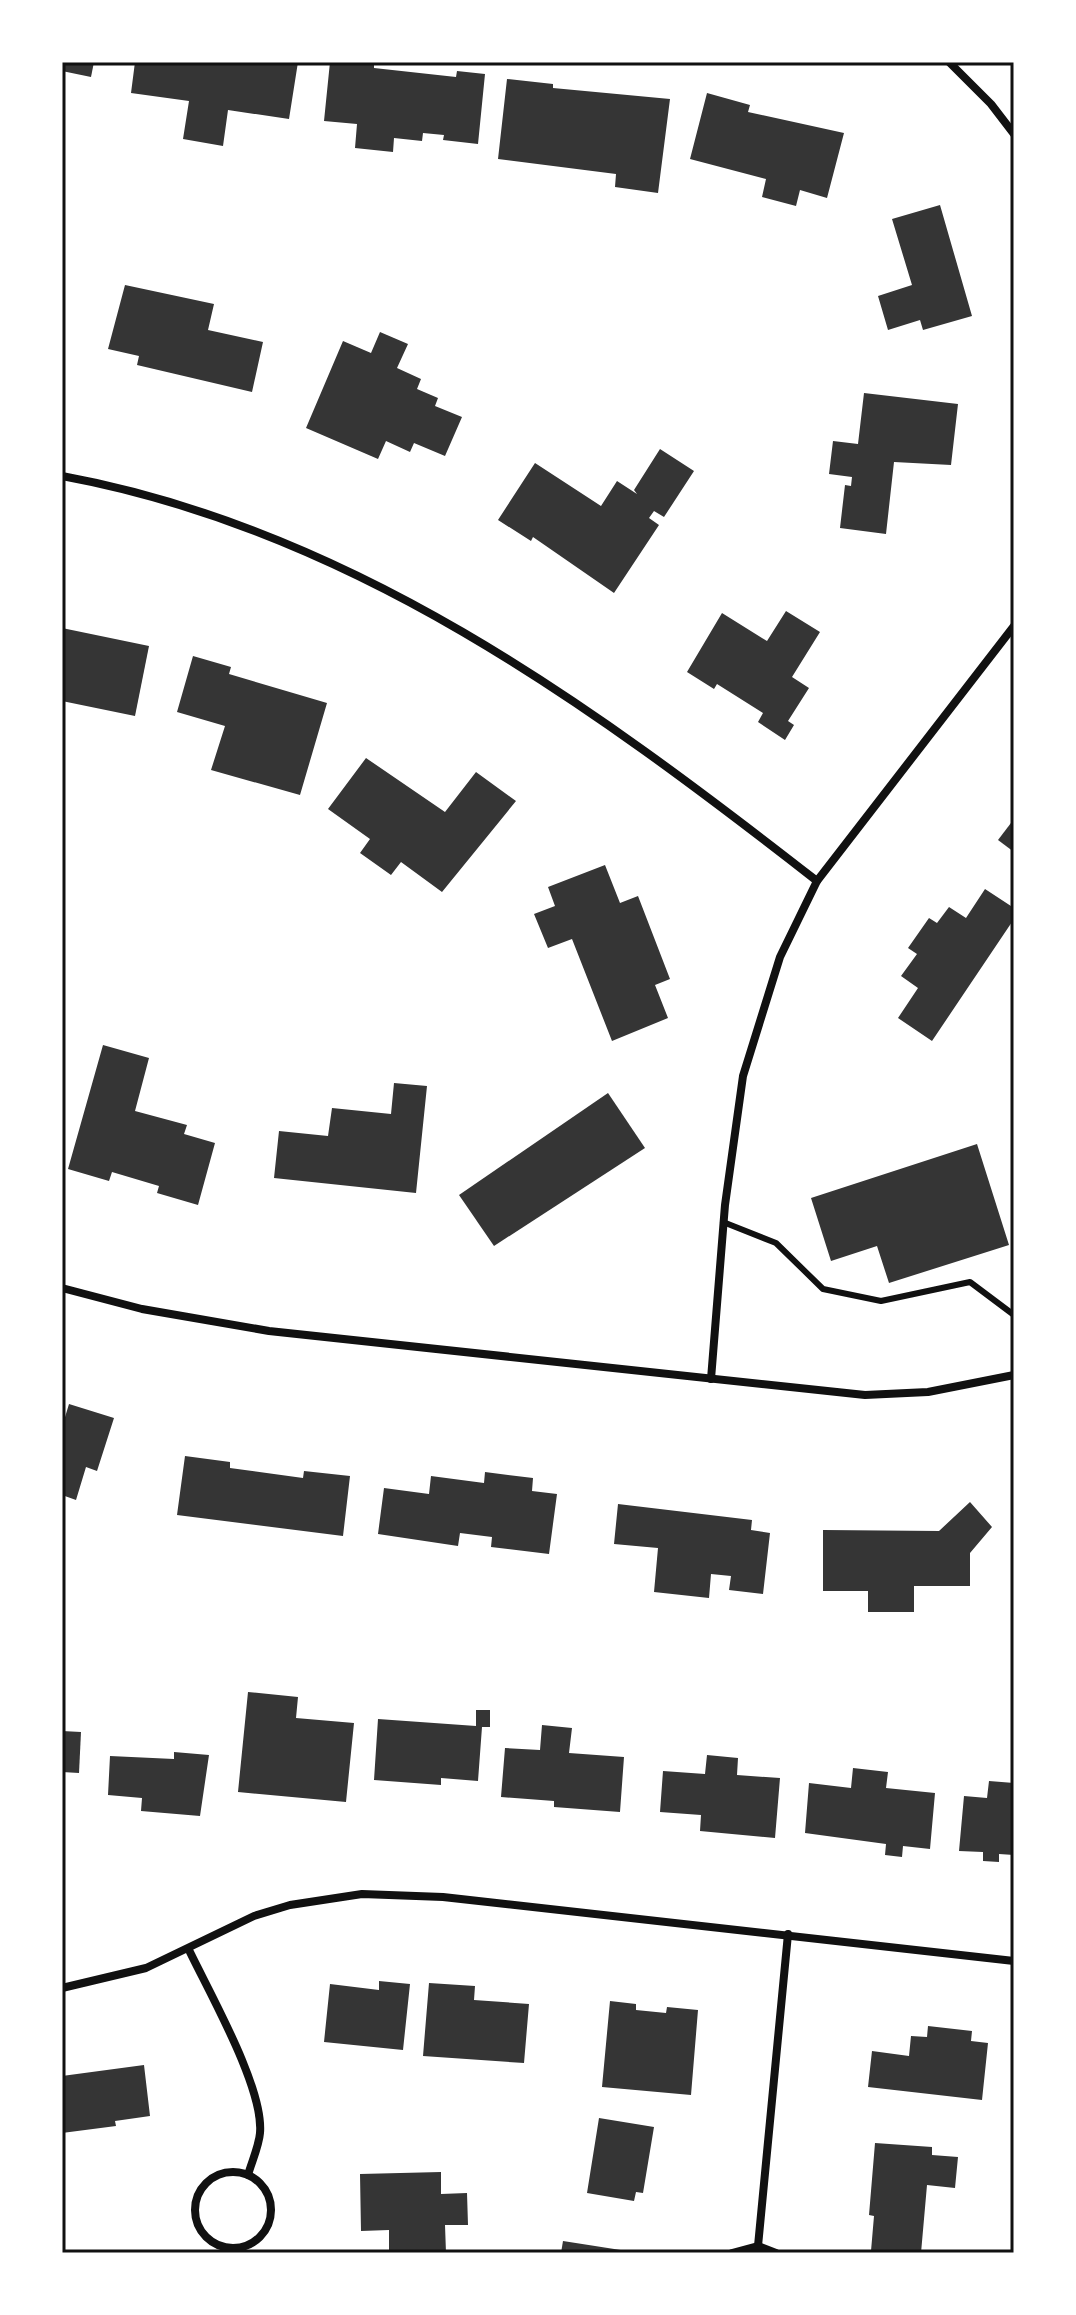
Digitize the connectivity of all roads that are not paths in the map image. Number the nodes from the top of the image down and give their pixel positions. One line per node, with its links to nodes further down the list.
1 (949, 62): 2 (street)
2 (1014, 134)
3 (62, 476): 5 (street)
4 (1014, 626): 5 (street)
5 (817, 881): 6 (street)
6 (723, 1222): 8 (lane); 10 (street)
7 (62, 1288): 10 (street)
8 (1014, 1315)
9 (1014, 1375): 10 (street)
10 (711, 1379)
11 (788, 1934): 12 (street); 13 (street); 16 (street)
12 (189, 1950): 14 (street); 15 (street)
13 (1014, 1961)
14 (62, 1988)
15 (248, 2175): 15 (street)
16 (758, 2246): 17 (street); 18 (street)
17 (732, 2253)
18 (776, 2253)

